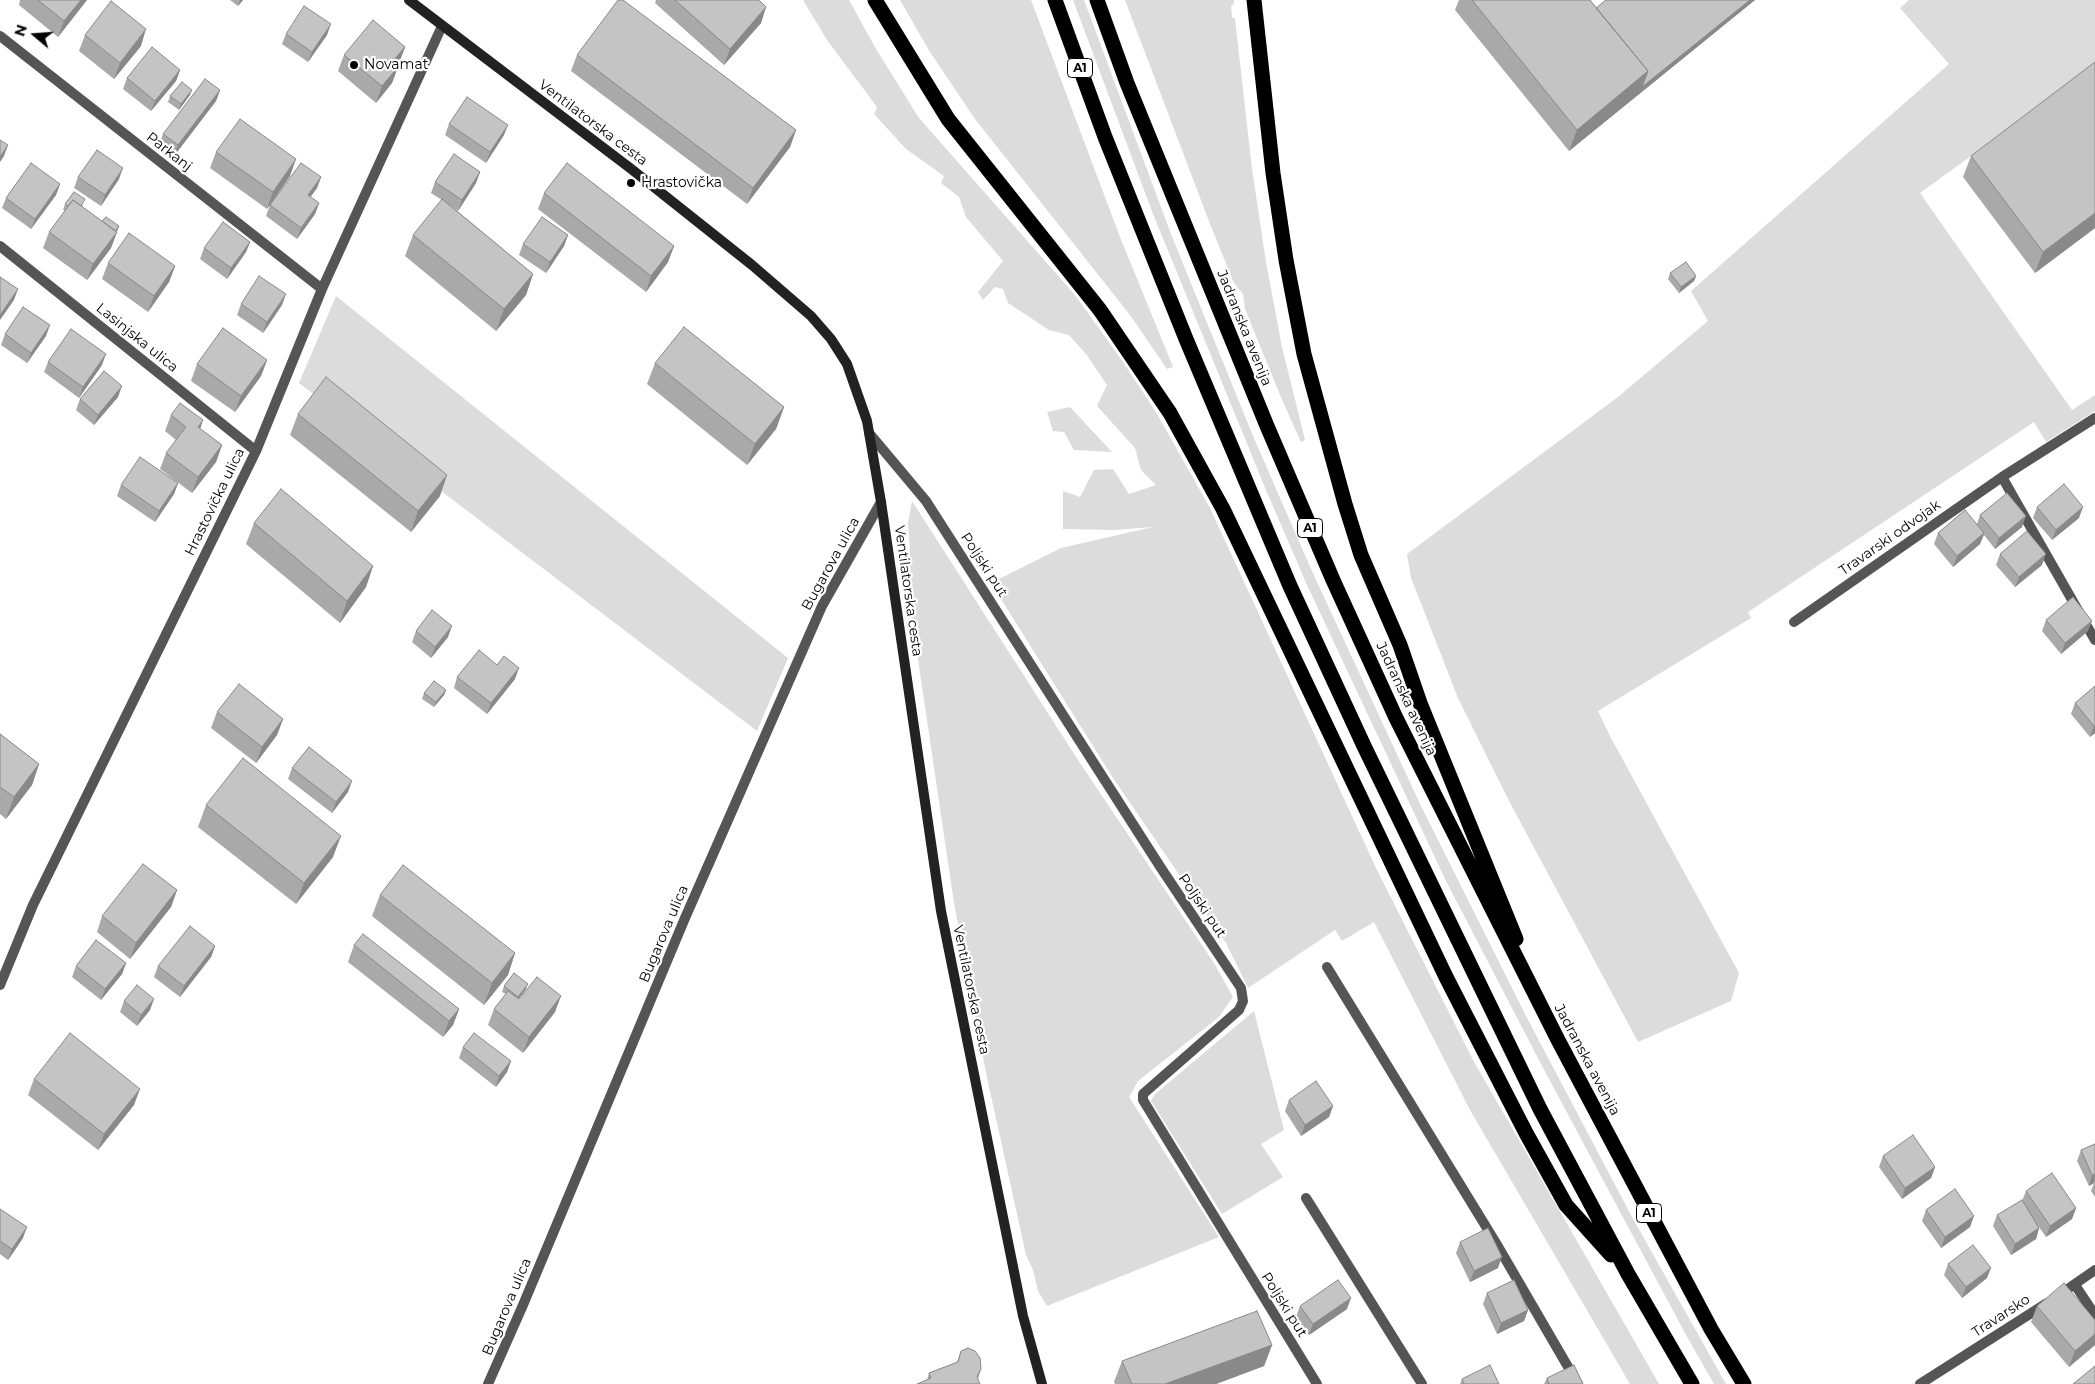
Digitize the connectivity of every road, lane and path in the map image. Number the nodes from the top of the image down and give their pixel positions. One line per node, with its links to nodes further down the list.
1 (409, 0): 6 (main road, Ventilatorska cesta)
2 (875, 0): 22 (highway)
3 (1055, 0): 22 (highway, A1)
4 (1097, 0): 19 (highway, Jadranska avenija / A1)
5 (1254, 0): 19 (highway)
6 (442, 26): 9 (street, Hrastovička ulica); 11 (main road, Ventilatorska cesta)
7 (0, 36): 9 (street, Parkanj)
8 (0, 246): 12 (street, Lasinjska ulica)
9 (322, 289): 12 (street, Hrastovička ulica)
10 (2095, 418): 13 (street, Travarski odvojak)
11 (869, 433): 14 (main road, Ventilatorska cesta); 27 (street, Poljski put)
12 (256, 451): 18 (street, Hrastovička ulica)
13 (2002, 477): 15 (street, Travarski odvojak); 16 (street)
14 (881, 502): 25 (street, Bugarova ulica); 26 (main road, Ventilatorska cesta)
15 (1794, 622)
16 (2095, 640)
17 (1327, 967): 29 (street)
18 (0, 984)
19 (1558, 1040): 31 (highway, Jadranska avenija / A1)
20 (1306, 1198): 28 (street)
21 (2095, 1270): 23 (street, Travarsko)
22 (1628, 1274): 30 (highway, A1)
23 (2075, 1285): 24 (street); 32 (street, Travarsko)
24 (2095, 1315)
25 (488, 1384)
26 (1042, 1384)
27 (1316, 1384)
28 (1422, 1384)
29 (1578, 1384)
30 (1692, 1384)
31 (1744, 1384)
32 (1920, 1384)

